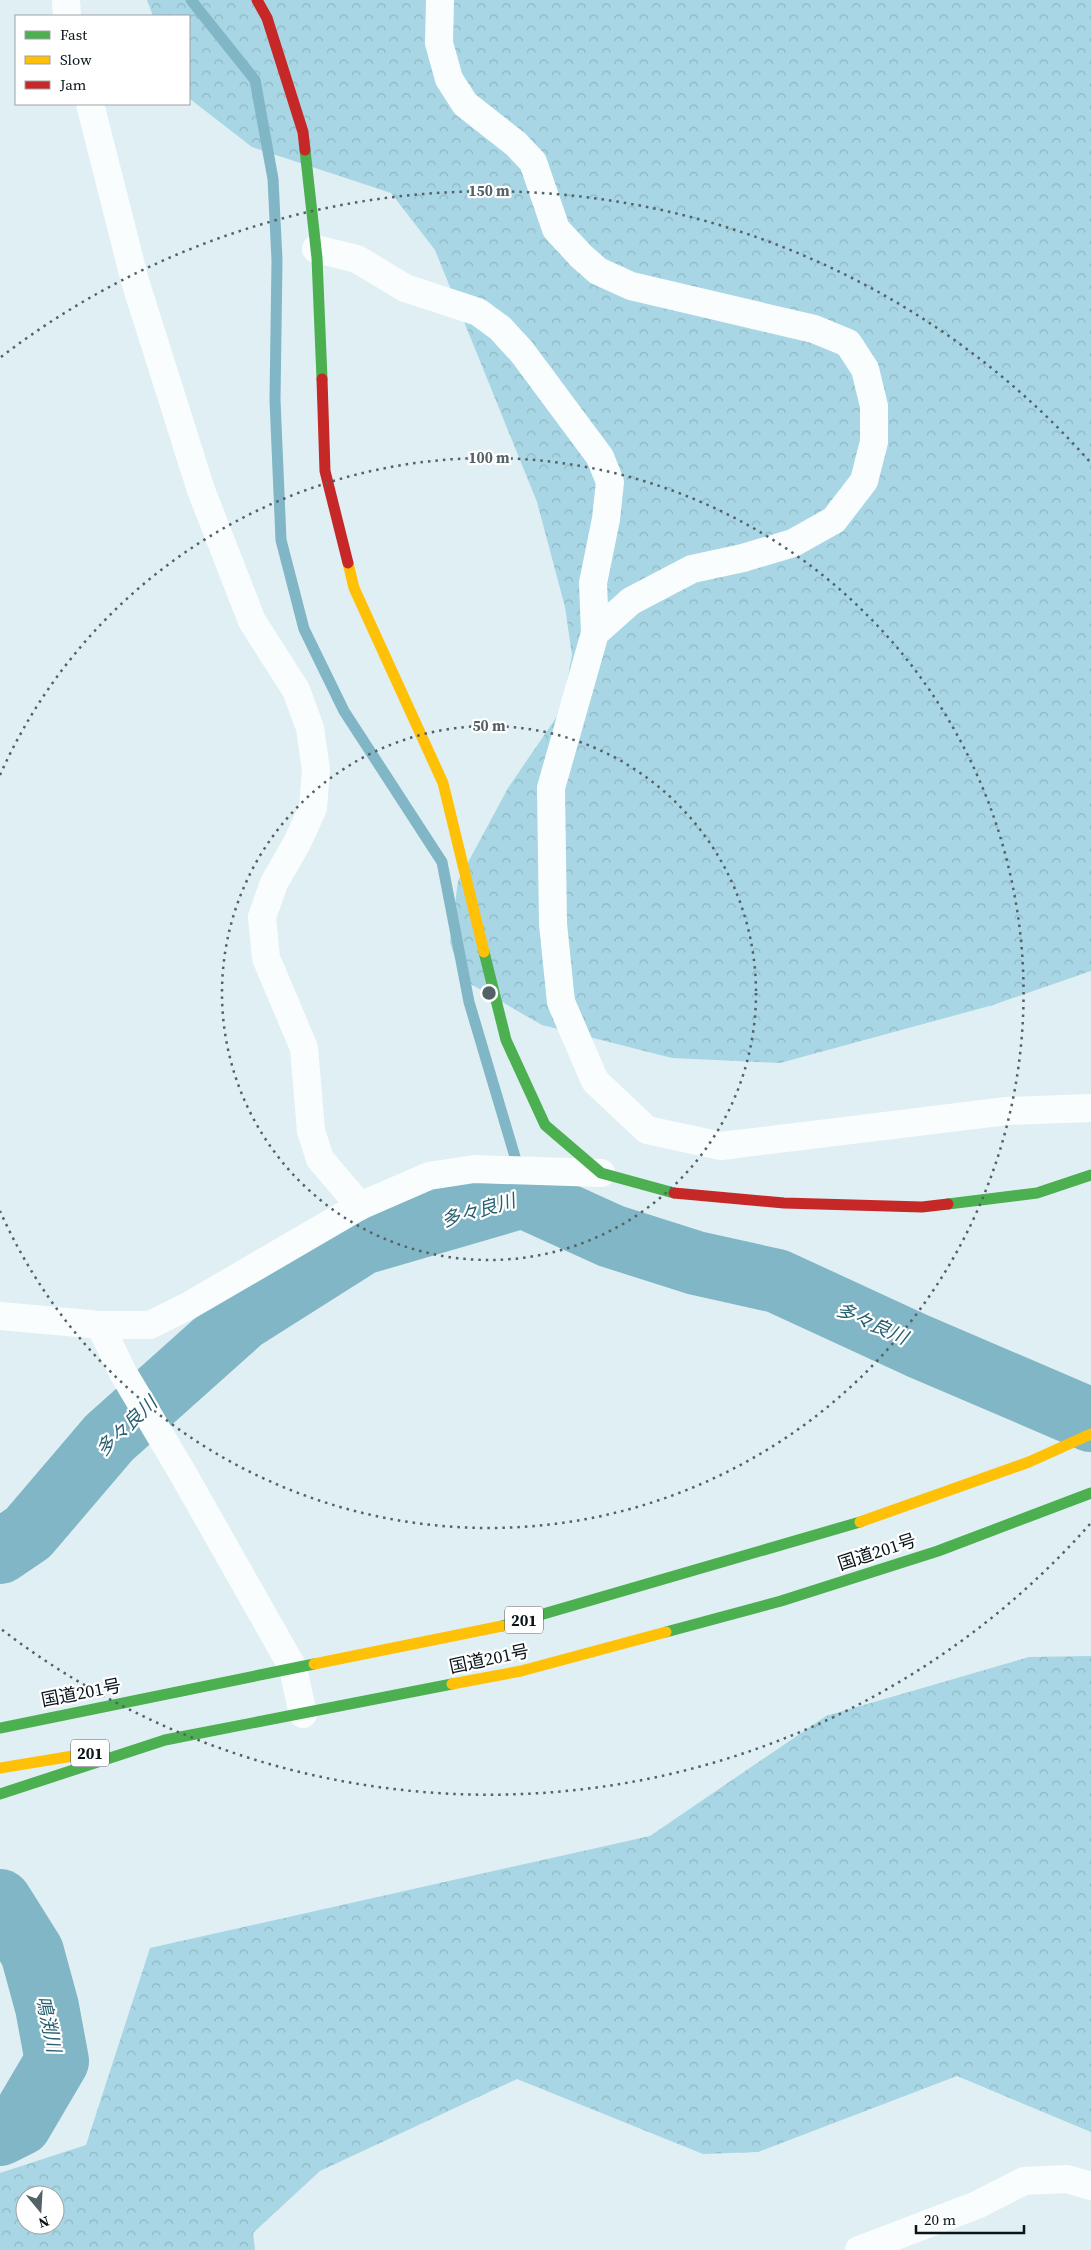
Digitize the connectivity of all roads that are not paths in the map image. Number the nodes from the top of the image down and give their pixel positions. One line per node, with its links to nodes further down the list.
1 (66, 0): 4 (street)
2 (257, 0): 6 (main road)
3 (440, 0): 7 (street)
4 (67, 15)
5 (90, 105): 11 (street)
6 (316, 249): 7 (street); 9 (main road)
7 (595, 632): 8 (street)
8 (1091, 1108)
9 (601, 1172): 10 (main road); 11 (street)
10 (1091, 1175)
11 (360, 1206): 13 (street)
12 (0, 1316): 13 (street)
13 (100, 1325): 16 (street)
14 (1091, 1434): 16 (main road, 国道201号 / 201)
15 (1091, 1493): 17 (main road, 国道201号 / 201)
16 (292, 1668): 17 (street); 18 (main road, 国道201号 / 201)
17 (303, 1714): 19 (main road, 国道201号 / 201)
18 (3, 1727)
19 (165, 1740): 20 (main road, 201); 21 (main road, 国道201号 / 201)
20 (0, 1768)
21 (0, 1794)
22 (1091, 2186): 23 (street)
23 (859, 2250)

